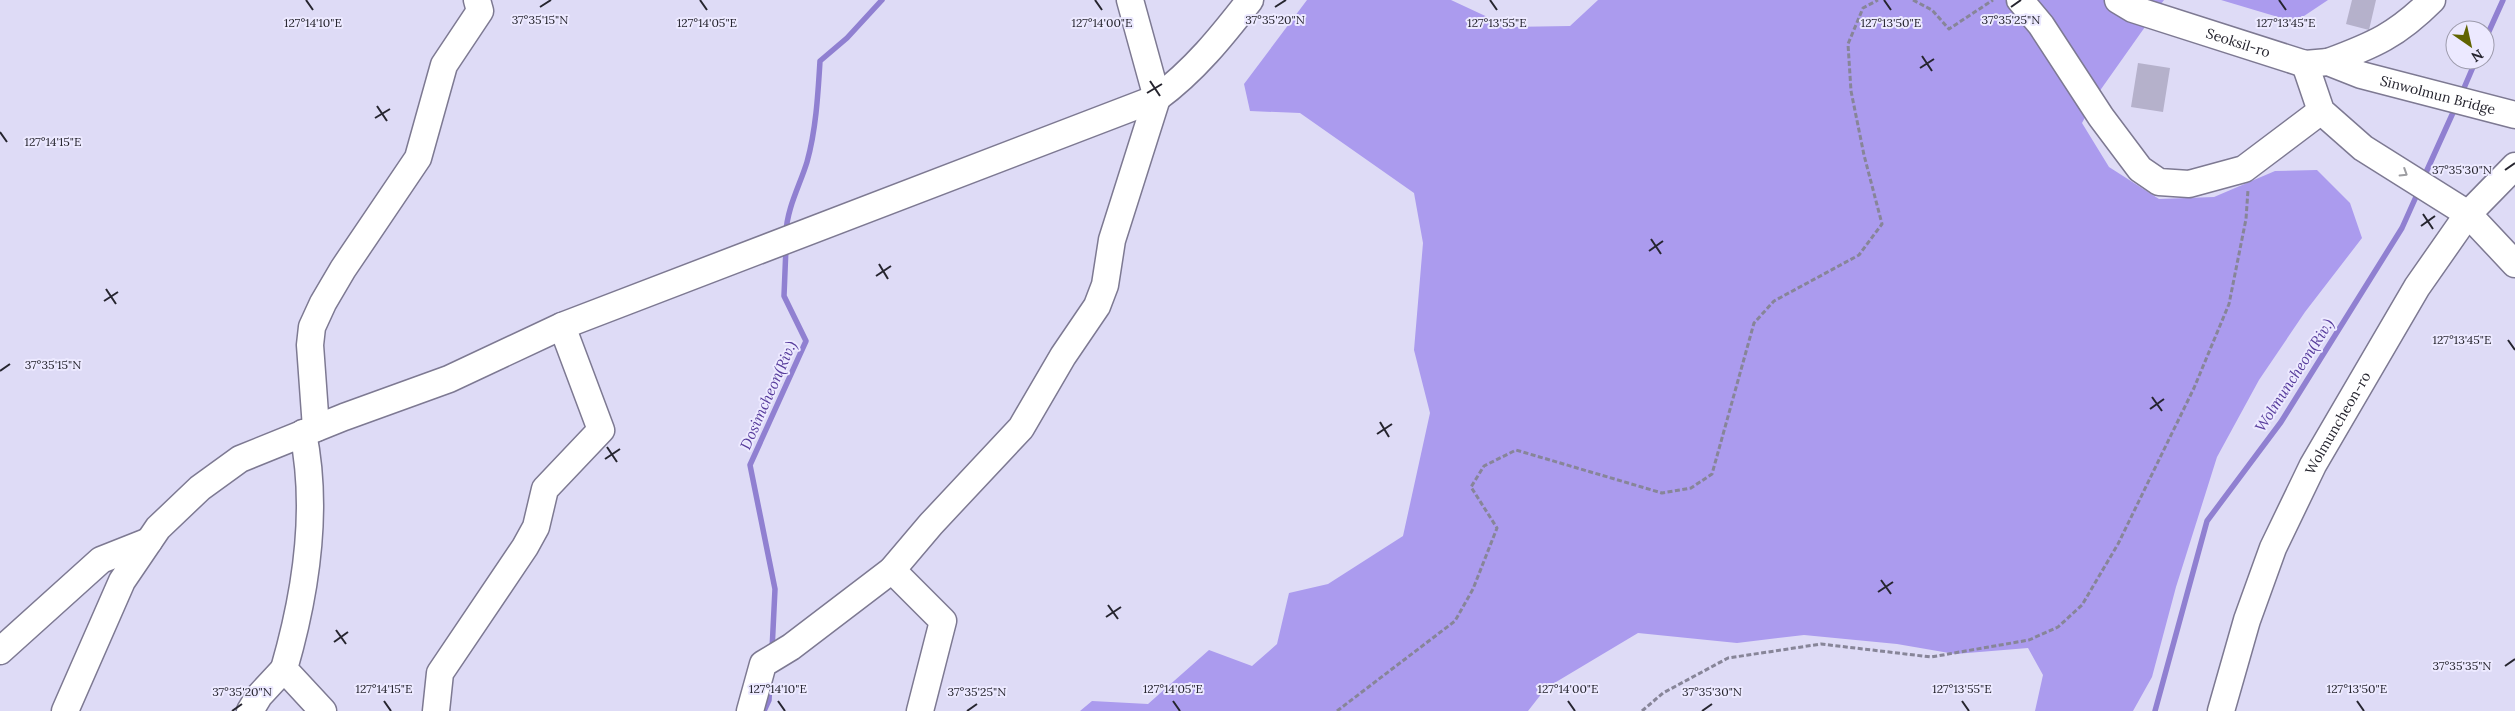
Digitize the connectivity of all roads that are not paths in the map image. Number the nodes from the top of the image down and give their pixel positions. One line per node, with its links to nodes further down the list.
1 (477, 0): 16 (street)
2 (1130, 0): 9 (street)
3 (1250, 0): 9 (street)
4 (2020, 0): 10 (street)
5 (2118, 0): 7 (street, Seoksil-ro)
6 (2432, 0): 7 (street)
7 (2316, 63): 8 (street, Seoksil-ro); 10 (street)
8 (2361, 75): 11 (street, Sinwolmun Bridge)
9 (1157, 98): 15 (street); 18 (street)
10 (2321, 111): 13 (street, one-way to 13)
11 (2515, 116)
12 (2515, 166): 13 (street, Wolmuncheon-ro)
13 (2461, 209): 14 (street); 27 (street, Wolmuncheon-ro)
14 (2515, 264)
15 (562, 326): 16 (street); 24 (street)
16 (310, 431): 17 (street); 20 (street)
17 (149, 541): 19 (street); 21 (street)
18 (892, 570): 25 (street); 26 (street)
19 (0, 651)
20 (284, 669): 22 (street); 23 (street)
21 (65, 711)
22 (250, 711)
23 (323, 711)
24 (436, 711)
25 (750, 711)
26 (920, 711)
27 (2221, 711)

